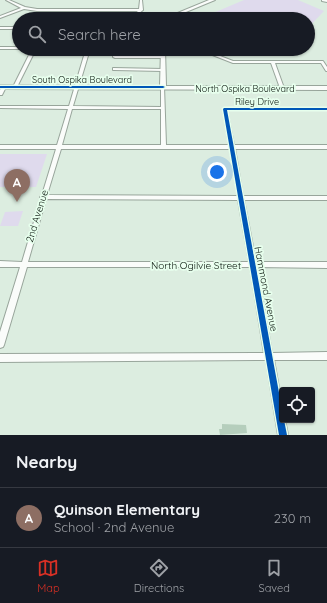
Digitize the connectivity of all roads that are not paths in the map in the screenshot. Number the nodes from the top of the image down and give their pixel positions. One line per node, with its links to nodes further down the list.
1 (7, 0): 6 (street)
2 (141, 0): 7 (street)
3 (213, 0): 10 (street)
4 (323, 0): 5 (street)
5 (327, 2)
6 (24, 8): 7 (street); 8 (street)
7 (141, 10): 9 (street)
8 (14, 12)
9 (139, 12)
10 (183, 12)
11 (12, 13): 12 (street)
12 (0, 18)
13 (0, 28): 14 (street)
14 (12, 28)
15 (0, 48): 16 (street)
16 (12, 48)
17 (30, 56): 29 (street)
18 (86, 56): 30 (street, 2nd Avenue)
19 (115, 56): 22 (street)
20 (217, 56): 23 (street)
21 (327, 56): 24 (street)
22 (163, 57): 26 (street)
23 (273, 62): 24 (street); 32 (street)
24 (322, 62): 27 (street)
25 (114, 70): 26 (street)
26 (163, 70): 31 (street)
27 (327, 70)
28 (2, 87): 29 (street, South Ospika Boulevard); 34 (street)
29 (15, 87): 30 (street, South Ospika Boulevard)
30 (75, 87): 31 (street, South Ospika Boulevard); 36 (street, 2nd Avenue)
31 (164, 88): 32 (street, North Ospika Boulevard); 37 (street)
32 (282, 88): 33 (street, North Ospika Boulevard)
33 (327, 88)
34 (0, 94)
35 (0, 107): 36 (street)
36 (70, 107): 37 (street); 42 (street, 2nd Avenue)
37 (163, 108): 39 (street)
38 (327, 109): 40 (street, Riley Drive)
39 (164, 146): 40 (street); 42 (street)
40 (231, 146): 43 (street); 45 (street, Hammond Avenue)
41 (0, 147): 42 (street)
42 (57, 147): 44 (street, 2nd Avenue)
43 (327, 147)
44 (43, 197): 45 (street); 48 (street, 2nd Avenue)
45 (240, 198): 46 (street); 49 (street, Hammond Avenue)
46 (327, 198)
47 (0, 264): 48 (street, North Ogilvie Street)
48 (23, 264): 49 (street, North Ogilvie Street); 51 (street, 2nd Avenue)
49 (252, 265): 50 (street, North Ogilvie Street); 52 (street, Hammond Avenue)
50 (327, 265)
51 (0, 345)
52 (269, 355): 53 (street); 54 (street); 55 (street, Hammond Avenue)
53 (327, 356)
54 (0, 358)
55 (283, 435)

